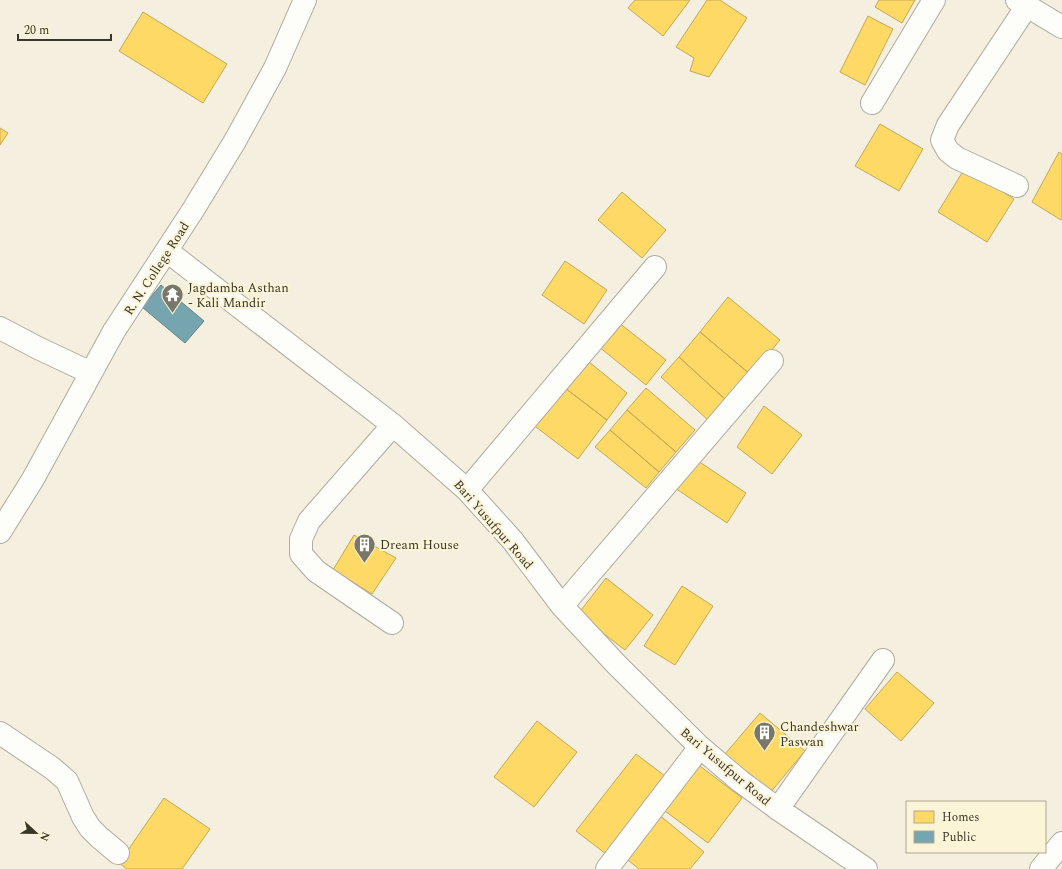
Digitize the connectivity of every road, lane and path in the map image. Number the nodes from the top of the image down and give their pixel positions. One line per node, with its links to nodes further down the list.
1 (305, 0): 7 (street, R. N. College Road)
2 (934, 0): 5 (street)
3 (1022, 3): 4 (street); 6 (street)
4 (1062, 27)
5 (872, 103)
6 (1017, 186)
7 (167, 251): 11 (street, R. N. College Road); 12 (street, Bari Yusufpur Road)
8 (654, 267): 13 (street)
9 (0, 328): 11 (street)
10 (772, 361): 15 (street)
11 (90, 373): 14 (street, R. N. College Road)
12 (392, 425): 13 (street, Bari Yusufpur Road); 16 (street)
13 (467, 490): 15 (street, Bari Yusufpur Road)
14 (0, 532)
15 (562, 606): 19 (street, Bari Yusufpur Road)
16 (392, 623)
17 (883, 660): 20 (street)
18 (0, 732): 22 (street)
19 (700, 747): 20 (street, Bari Yusufpur Road); 23 (street)
20 (778, 809): 24 (street, Bari Yusufpur Road)
21 (1062, 843): 25 (street)
22 (118, 853)
23 (607, 869)
24 (866, 869)
25 (1041, 869)

